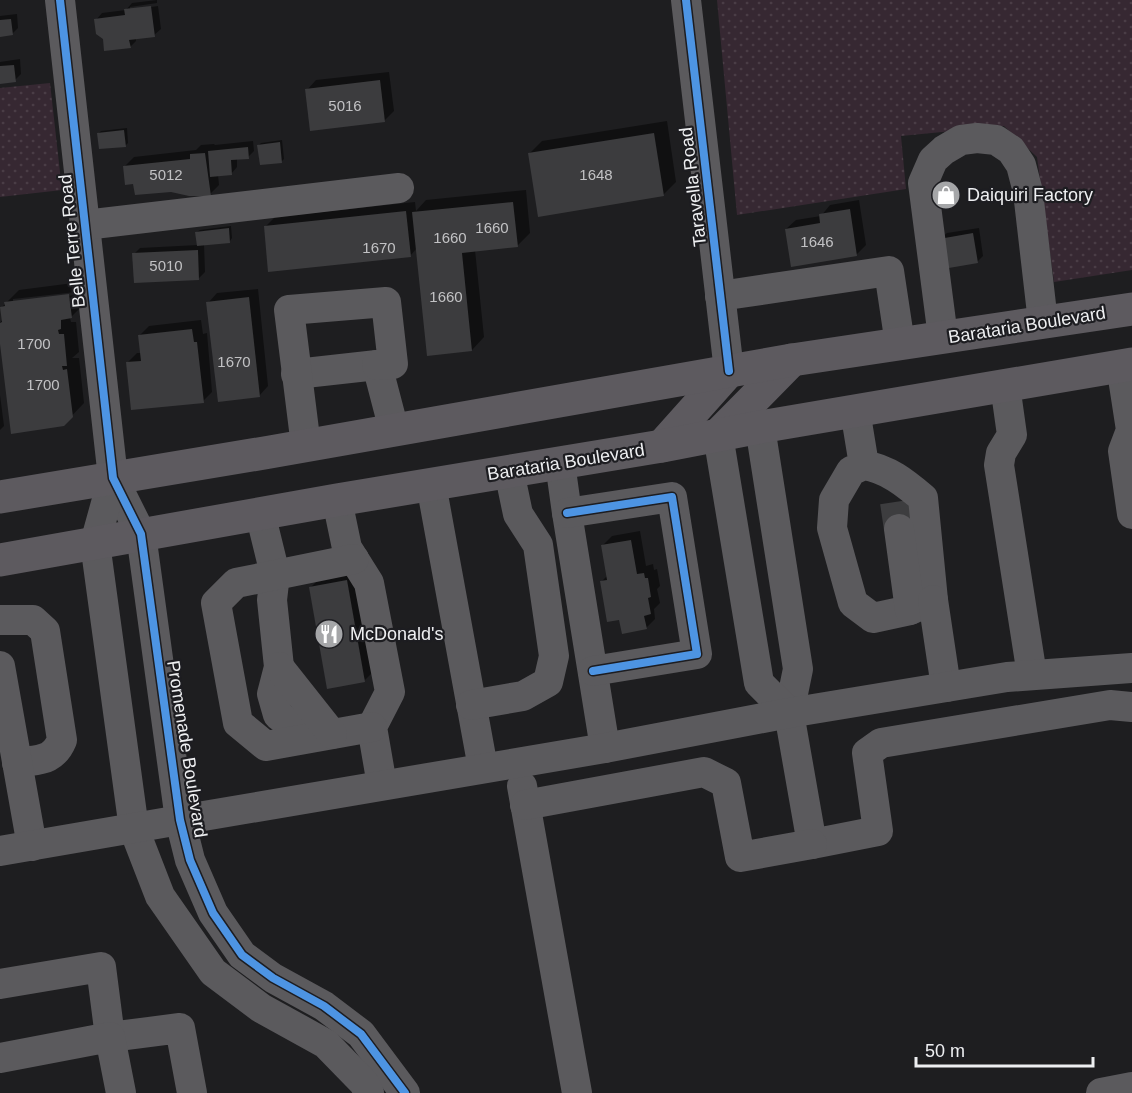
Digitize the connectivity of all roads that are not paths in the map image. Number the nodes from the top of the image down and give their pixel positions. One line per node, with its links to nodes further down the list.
1 (60, 0): 4 (street, Belle Terre Road)
2 (686, 0): 5 (street, Taravella Road)
3 (399, 188): 4 (street)
4 (85, 225): 25 (street, Belle Terre Road)
5 (720, 296): 9 (street); 13 (street, Taravella Road)
6 (1132, 309): 7 (main road, Barataria Boulevard)
7 (1043, 322): 8 (main road, Barataria Boulevard); 8 (street)
8 (944, 337): 9 (main road, Barataria Boulevard)
9 (900, 344): 10 (main road, Barataria Boulevard)
10 (792, 360): 13 (main road, Barataria Boulevard); 20 (main road)
11 (1127, 364): 15 (main road, Barataria Boulevard); 19 (street)
12 (377, 365): 14 (street); 14 (street); 18 (street)
13 (729, 371): 18 (main road, Barataria Boulevard); 22 (main road)
14 (296, 374): 21 (street)
15 (1005, 385): 16 (main road, Barataria Boulevard); 43 (street)
16 (855, 410): 17 (main road, Barataria Boulevard); 27 (street)
17 (760, 427): 20 (main road, Barataria Boulevard); 47 (street)
18 (394, 430): 21 (main road, Barataria Boulevard)
19 (1131, 430): 30 (street)
20 (718, 435): 22 (main road, Barataria Boulevard); 47 (street)
21 (306, 446): 25 (main road, Barataria Boulevard)
22 (662, 446): 23 (main road, Barataria Boulevard)
23 (560, 463): 24 (main road, Barataria Boulevard); 32 (street)
24 (509, 471): 26 (main road, Barataria Boulevard); 45 (street)
25 (113, 478): 28 (main road, Barataria Boulevard); 33 (street, Promenade Boulevard); 34 (street)
26 (431, 484): 29 (main road, Barataria Boulevard); 45 (street)
27 (887, 493): 38 (street); 38 (street); 38 (street)
28 (0, 496)
29 (337, 500): 31 (main road, Barataria Boulevard); 35 (street)
30 (1132, 507)
31 (260, 513): 33 (main road, Barataria Boulevard); 37 (street)
32 (567, 513): 42 (street); 42 (street)
33 (141, 534): 34 (main road, Barataria Boulevard); 56 (street, Promenade Boulevard)
34 (95, 543): 36 (main road, Barataria Boulevard); 57 (street)
35 (354, 559): 37 (street); 48 (street)
36 (0, 560)
37 (275, 574): 49 (street); 49 (street)
38 (921, 605): 44 (street)
39 (0, 620): 51 (street)
40 (0, 666): 51 (street)
41 (1132, 668): 43 (street)
42 (593, 671): 50 (street)
43 (1032, 675): 44 (street)
44 (946, 687): 47 (street)
45 (471, 705): 53 (street)
46 (1132, 707): 58 (street)
47 (789, 713): 50 (street); 58 (street)
48 (372, 727): 49 (street); 54 (street)
49 (332, 734)
50 (605, 748): 52 (street)
51 (17, 763): 59 (street)
52 (517, 763): 53 (street); 55 (street)
53 (483, 768): 54 (street)
54 (382, 785): 56 (street)
55 (525, 805): 58 (street); 69 (street)
56 (180, 819): 57 (street); 68 (street, Promenade Boulevard)
57 (134, 829): 59 (street); 67 (street)
58 (812, 844)
59 (32, 846): 60 (street)
60 (0, 852)
61 (0, 984): 62 (street)
62 (110, 1037): 63 (street); 65 (street); 66 (street)
63 (0, 1058)
64 (1132, 1088): 70 (street)
65 (121, 1093)
66 (192, 1093)
67 (369, 1093)
68 (405, 1093)
69 (577, 1093)
70 (1101, 1093)

